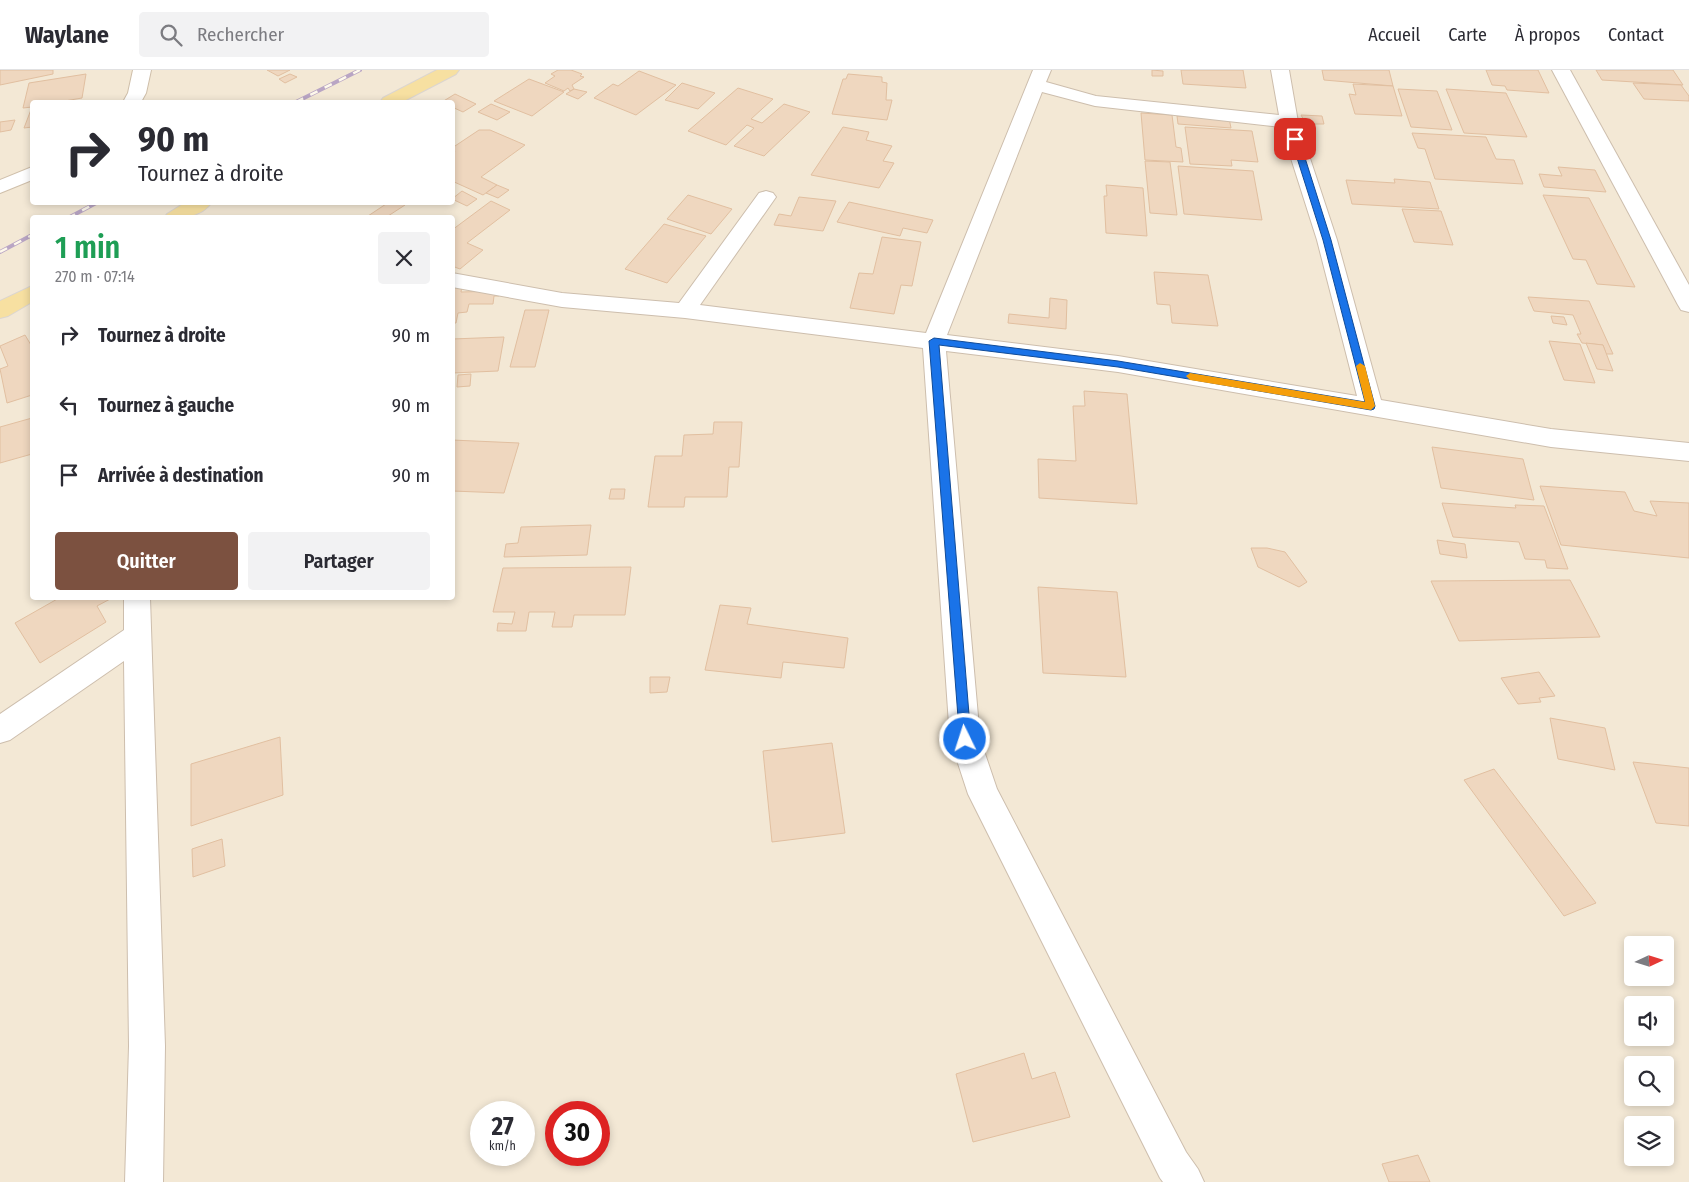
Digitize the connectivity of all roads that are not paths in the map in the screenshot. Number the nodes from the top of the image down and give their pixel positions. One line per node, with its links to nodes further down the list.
1 (142, 70): 6 (street)
2 (450, 70): 7 (main road)
3 (1280, 70): 8 (street)
4 (1561, 70): 16 (street)
5 (1038, 77): 8 (street); 19 (street)
6 (133, 100)
7 (393, 100)
8 (1289, 122): 20 (street)
9 (30, 174): 10 (street)
10 (0, 187)
11 (766, 197): 18 (street)
12 (197, 205): 13 (main road)
13 (179, 215)
14 (455, 281): 18 (street)
15 (30, 294): 17 (main road)
16 (1689, 305)
17 (0, 311)
18 (685, 311): 19 (street)
19 (934, 341): 20 (street); 26 (street)
20 (1371, 406): 21 (street)
21 (1689, 452)
22 (137, 600): 23 (street)
23 (138, 636): 24 (street); 25 (street)
24 (0, 730)
25 (144, 1182)
26 (1185, 1182)

